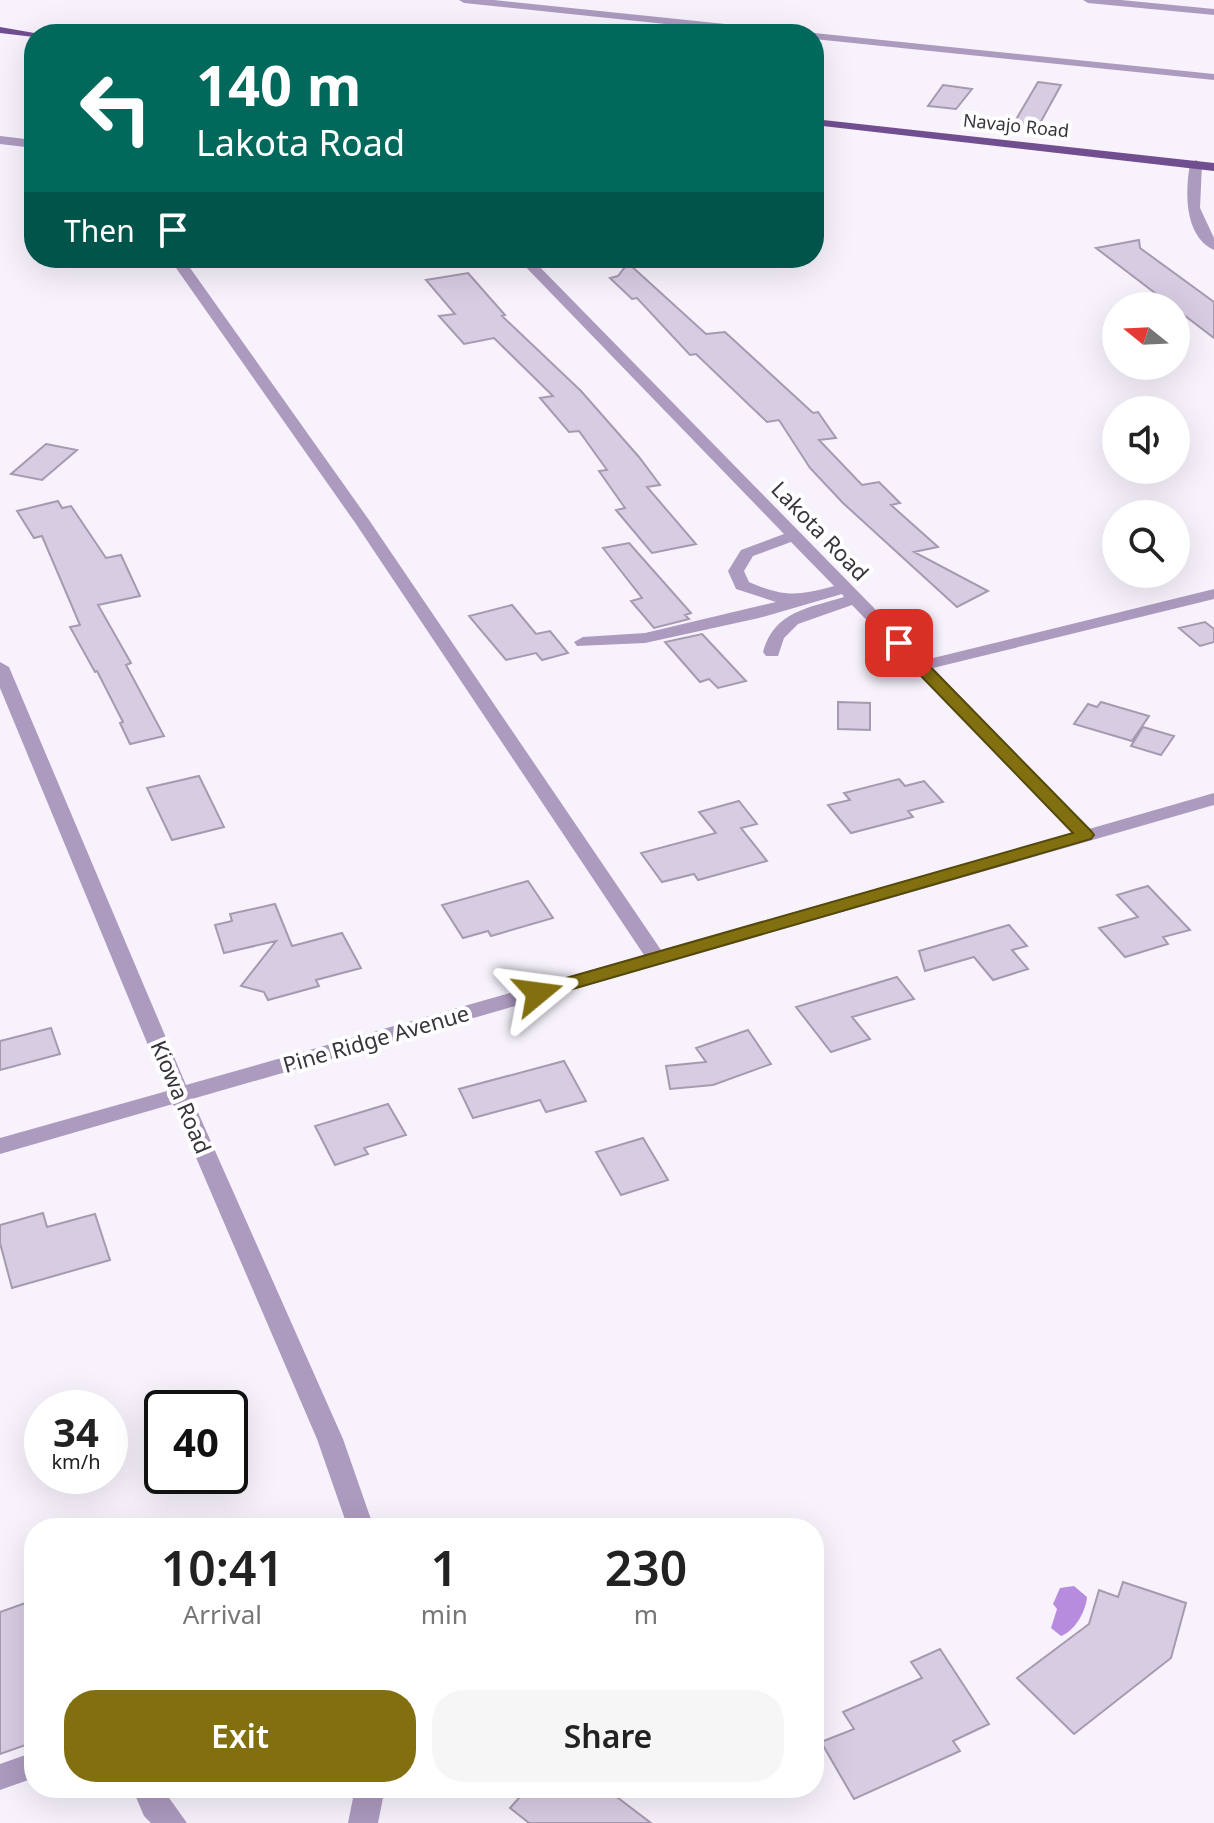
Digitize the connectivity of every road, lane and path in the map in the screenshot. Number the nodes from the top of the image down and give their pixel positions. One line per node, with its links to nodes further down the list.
1 (464, 0): 4 (street)
2 (1088, 0): 3 (street)
3 (1214, 12)
4 (696, 24)
5 (0, 30): 6 (main road)
6 (24, 33)
7 (824, 37): 8 (street)
8 (1214, 77)
9 (824, 123): 12 (main road, Navajo Road)
10 (0, 140): 11 (street)
11 (24, 143)
12 (1196, 164): 13 (main road, Navajo Road); 14 (street)
13 (1214, 167)
14 (1214, 246)
15 (183, 268): 27 (street)
16 (534, 268): 17 (street, Lakota Road)
17 (794, 536): 18 (street, Lakota Road); 20 (street)
18 (850, 593): 20 (street); 22 (street); 23 (street, Lakota Road)
19 (1214, 594): 23 (street)
20 (799, 601): 21 (street)
21 (583, 642)
22 (772, 652)
23 (921, 666): 26 (street, Lakota Road)
24 (0, 667): 28 (street, Kiowa Road)
25 (1214, 799): 26 (street, Pine Ridge Avenue)
26 (1085, 835): 27 (street, Pine Ridge Avenue)
27 (656, 958): 28 (street, Pine Ridge Avenue)
28 (180, 1096): 29 (street, Pine Ridge Avenue); 30 (street, Kiowa Road)
29 (0, 1146)
30 (358, 1518)
31 (24, 1769): 32 (street)
32 (0, 1777)
33 (151, 1798): 35 (street)
34 (368, 1798): 36 (street)
35 (172, 1823)
36 (363, 1823)

